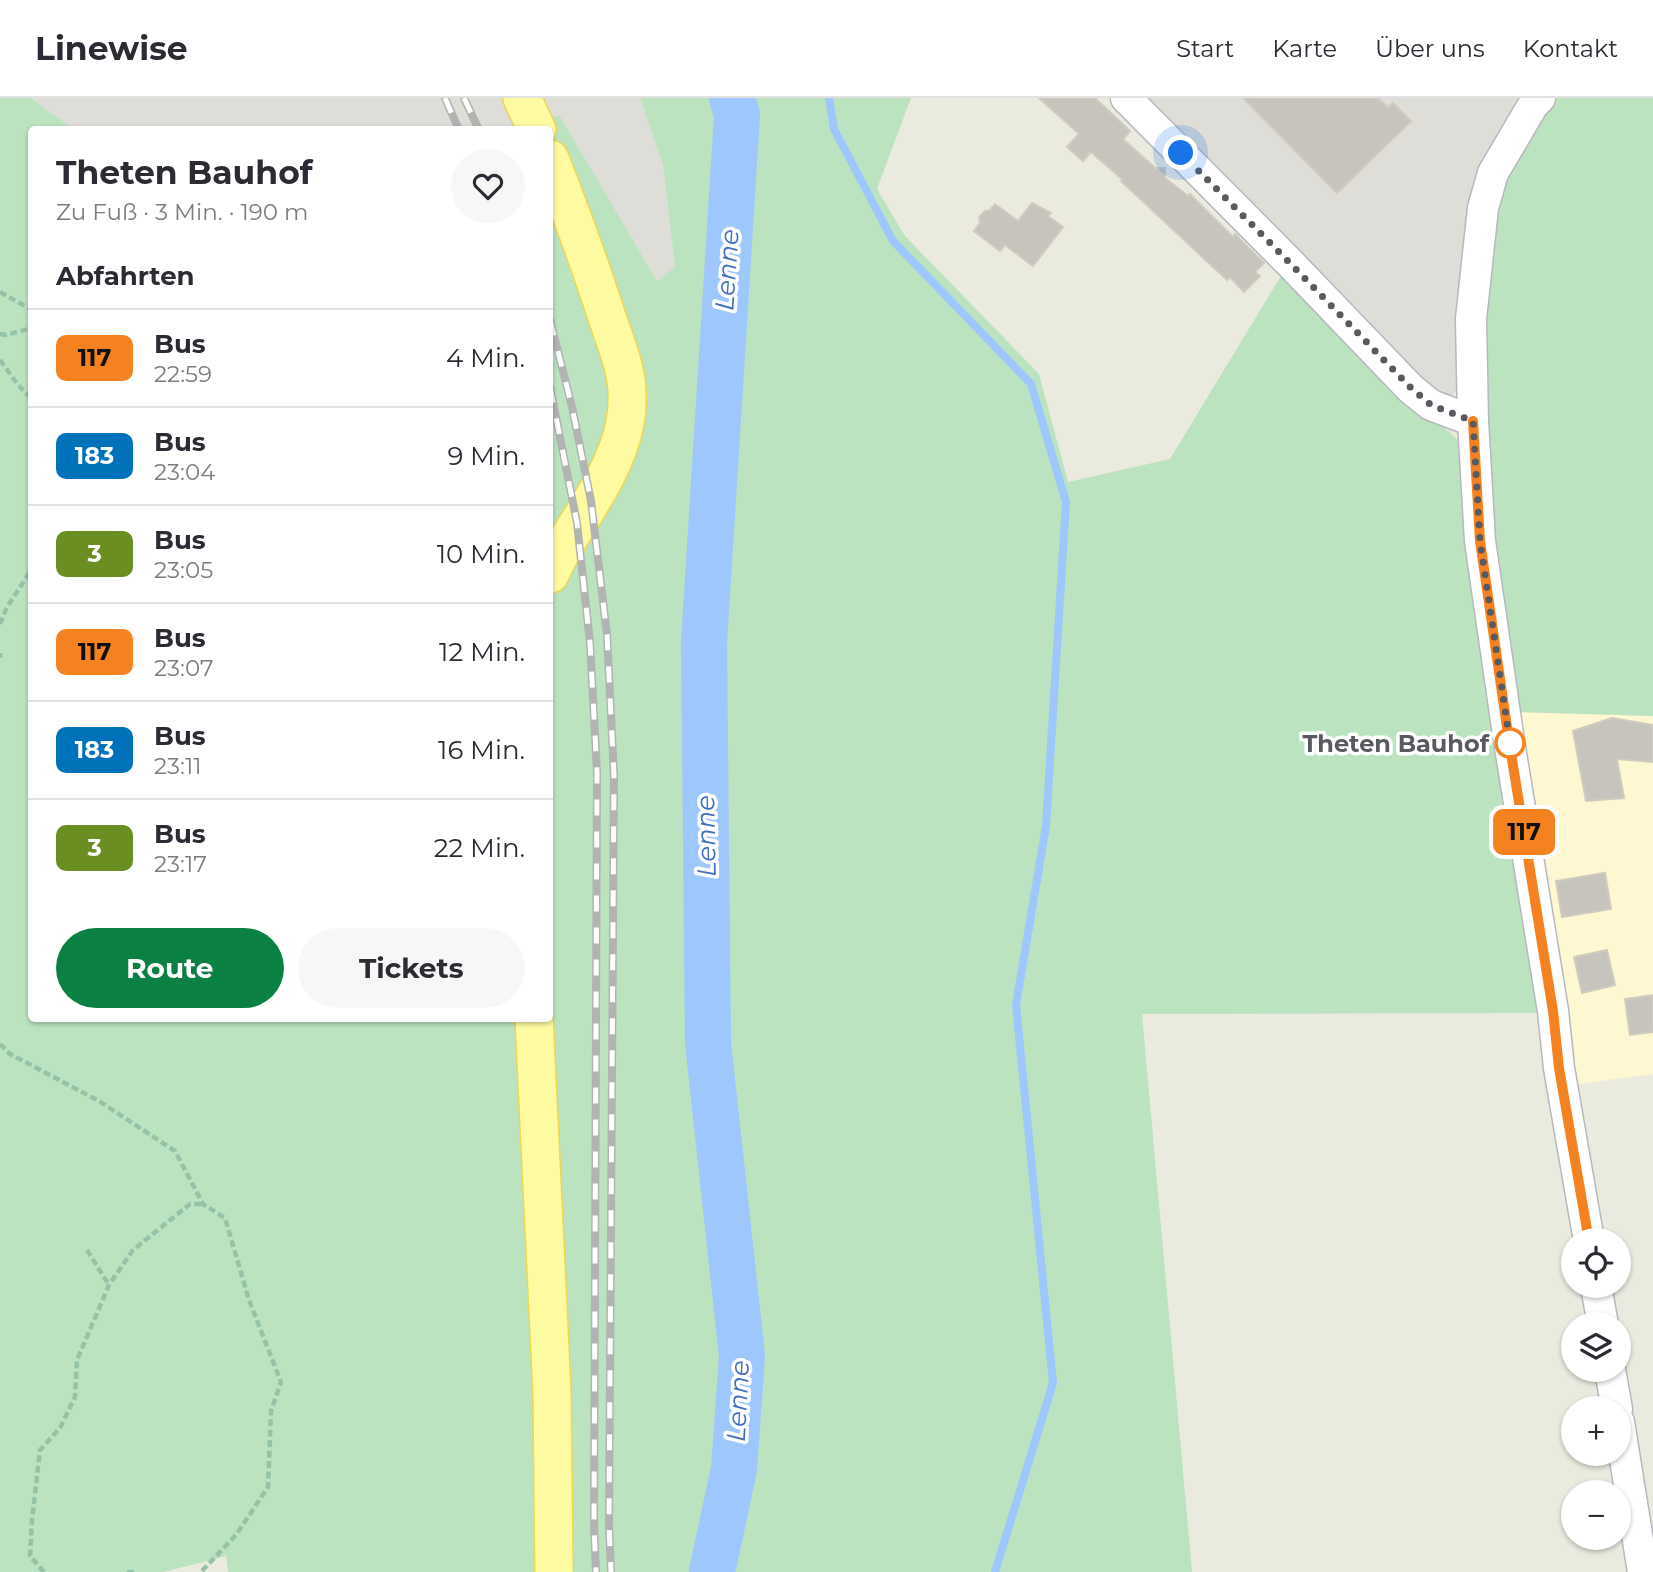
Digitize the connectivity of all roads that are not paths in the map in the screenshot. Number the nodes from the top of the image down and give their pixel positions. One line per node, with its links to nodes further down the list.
1 (522, 98): 4 (main road)
2 (1126, 98): 6 (street)
3 (1540, 98): 6 (street)
4 (535, 126)
5 (553, 167): 7 (main road)
6 (1473, 421): 9 (street)
7 (553, 569)
8 (534, 1022): 11 (main road)
9 (1587, 1228)
10 (1626, 1466): 12 (street)
11 (554, 1572)
12 (1643, 1572)

